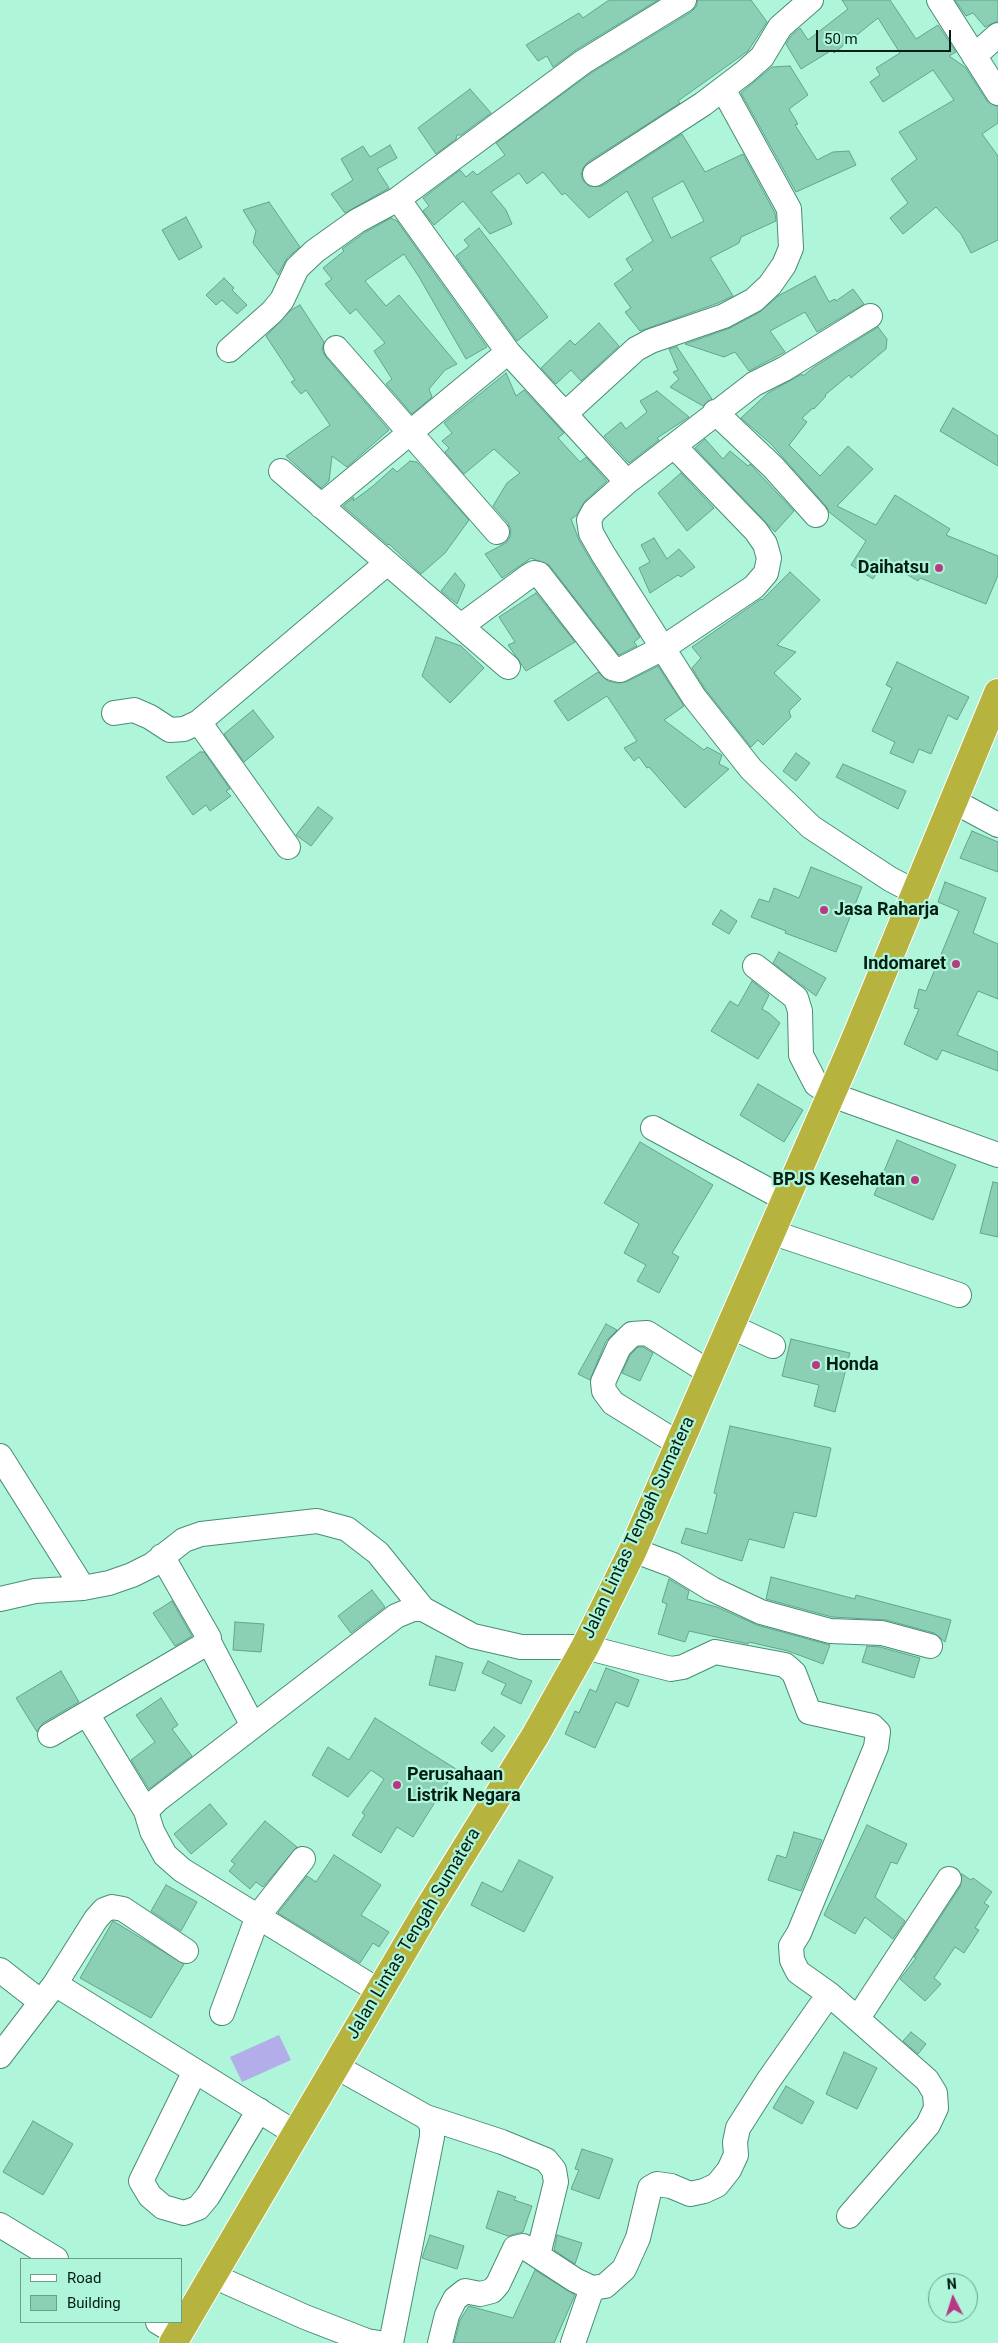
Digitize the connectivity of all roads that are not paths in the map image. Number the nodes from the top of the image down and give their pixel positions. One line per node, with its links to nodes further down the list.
1 (684, 0): 9 (street)
2 (811, 0): 6 (street)
3 (939, 0): 5 (street)
4 (998, 35): 5 (street)
5 (974, 56): 7 (street)
6 (723, 89): 8 (street); 15 (street)
7 (998, 93)
8 (595, 174)
9 (398, 199): 12 (street); 13 (street)
10 (870, 316): 14 (street)
11 (336, 348): 16 (street)
12 (229, 350)
13 (508, 352): 15 (street); 16 (street)
14 (715, 412): 17 (street); 21 (street)
15 (565, 414): 19 (street)
16 (409, 432): 20 (street); 22 (street)
17 (674, 446): 19 (street); 25 (street)
18 (281, 471): 20 (street)
19 (627, 482): 25 (street)
20 (321, 506): 23 (street)
21 (816, 515)
22 (497, 532)
23 (387, 563): 24 (street); 29 (street)
24 (461, 626): 25 (street); 26 (street)
25 (663, 648): 33 (street)
26 (508, 668)
27 (997, 699): 30 (highway, Jalan Lintas Tengah Sumatera)
28 (114, 713): 29 (street)
29 (199, 722): 32 (street)
30 (954, 802): 31 (street); 33 (highway, Jalan Lintas Tengah Sumatera)
31 (998, 825)
32 (288, 847)
33 (915, 892): 35 (highway, Jalan Lintas Tengah Sumatera)
34 (755, 966): 35 (street)
35 (830, 1094): 37 (street); 38 (highway, Jalan Lintas Tengah Sumatera)
36 (654, 1128): 38 (street)
37 (998, 1155)
38 (785, 1199): 39 (highway, Jalan Lintas Tengah Sumatera)
39 (771, 1232): 40 (street); 41 (highway, Jalan Lintas Tengah Sumatera)
40 (959, 1295)
41 (732, 1327): 42 (street); 43 (highway, Jalan Lintas Tengah Sumatera)
42 (773, 1346)
43 (710, 1373): 44 (highway, Jalan Lintas Tengah Sumatera); 44 (street)
44 (679, 1444): 46 (highway, Jalan Lintas Tengah Sumatera)
45 (0, 1456): 48 (street)
46 (633, 1550): 52 (street); 53 (highway, Jalan Lintas Tengah Sumatera)
47 (162, 1556): 48 (street); 50 (street); 51 (street)
48 (83, 1588): 49 (street)
49 (0, 1599)
50 (423, 1609): 53 (street); 55 (street)
51 (209, 1640): 54 (street); 55 (street)
52 (930, 1646)
53 (585, 1647): 64 (highway, Jalan Lintas Tengah Sumatera); 65 (street)
54 (87, 1714): 56 (street); 57 (street)
55 (253, 1726): 57 (street)
56 (50, 1735)
57 (146, 1811): 60 (street)
58 (303, 1859): 60 (street)
59 (949, 1879): 68 (street)
60 (258, 1916): 64 (street); 67 (street)
61 (186, 1951): 63 (street)
62 (0, 1970): 66 (street)
63 (55, 1984): 66 (street); 71 (street)
64 (379, 1991): 70 (highway, Jalan Lintas Tengah Sumatera)
65 (830, 1994): 68 (street); 80 (street)
66 (41, 2002): 69 (street)
67 (222, 2013)
68 (858, 2018): 75 (street)
69 (0, 2056)
70 (335, 2066): 73 (street); 74 (highway, Jalan Lintas Tengah Sumatera)
71 (195, 2071): 72 (street); 72 (street)
72 (258, 2110): 74 (street)
73 (426, 2117): 77 (street); 83 (street)
74 (295, 2133): 79 (highway, Jalan Lintas Tengah Sumatera)
75 (849, 2216)
76 (0, 2225): 78 (street)
77 (538, 2255): 80 (street); 84 (street)
78 (54, 2258)
79 (211, 2275): 81 (highway, Jalan Lintas Tengah Sumatera); 82 (street)
80 (592, 2288): 85 (street)
81 (182, 2316)
82 (380, 2343)
83 (391, 2343)
84 (440, 2343)
85 (573, 2343)

